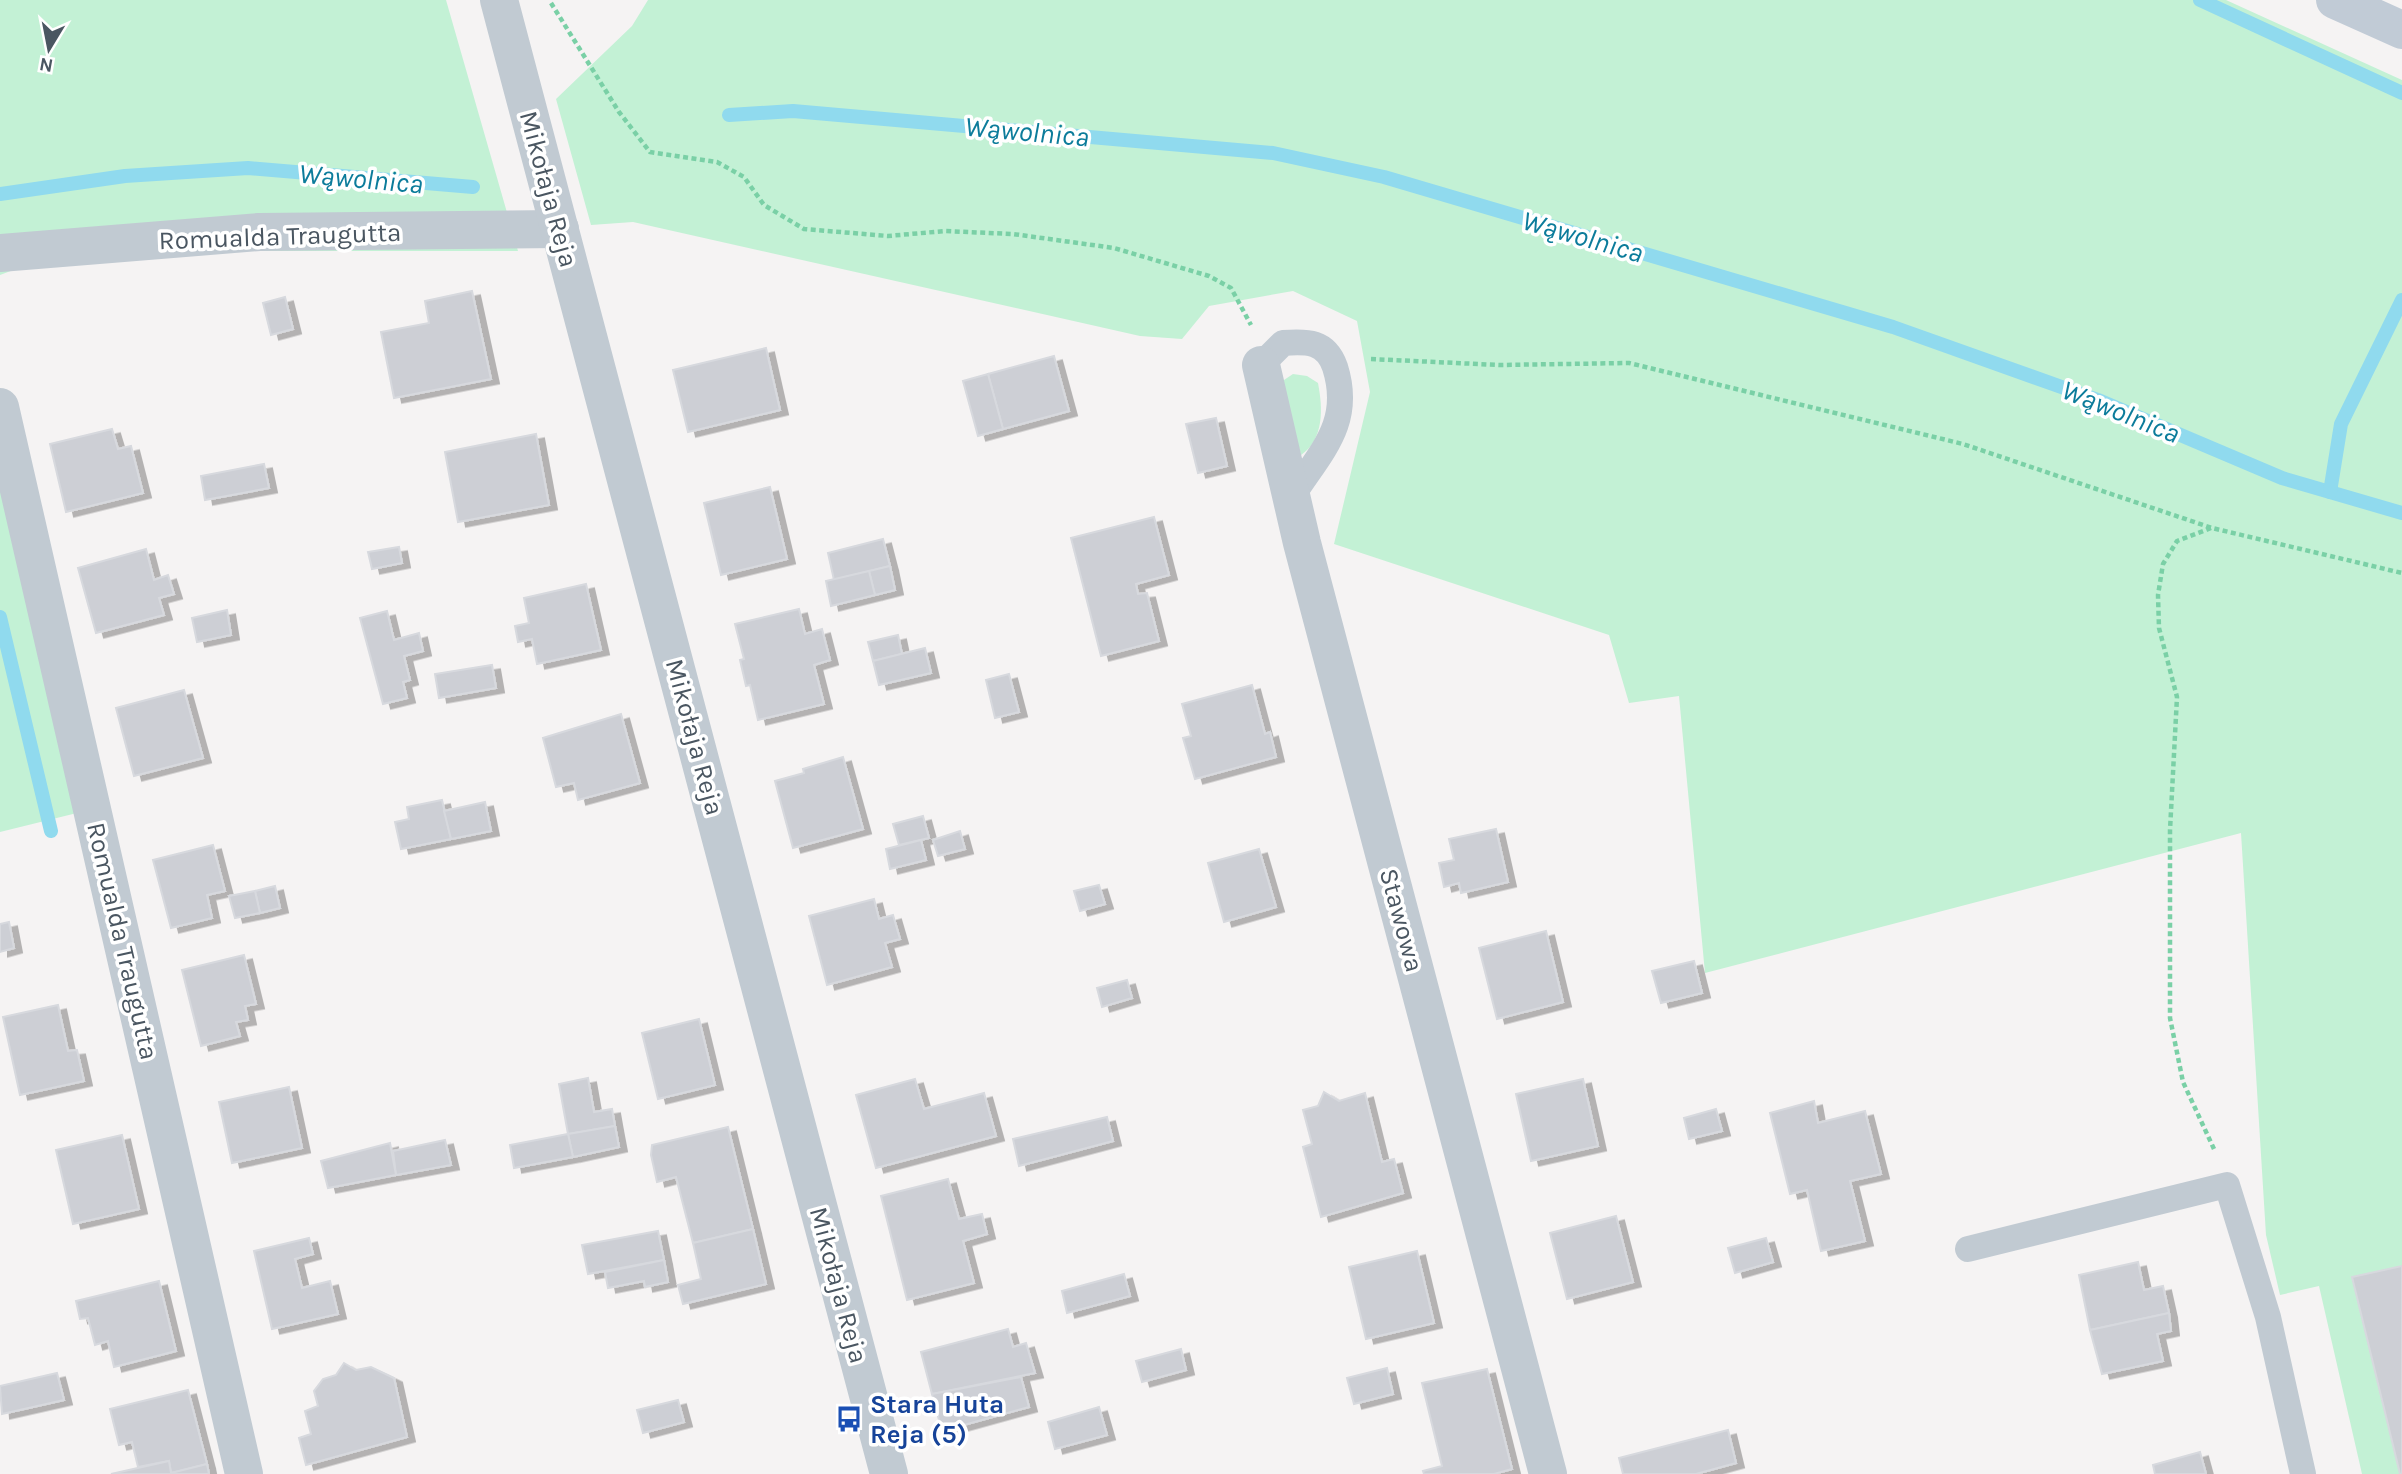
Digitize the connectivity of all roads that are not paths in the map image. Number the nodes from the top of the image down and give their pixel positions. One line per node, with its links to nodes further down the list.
1 (499, 0): 4 (street, Mikołaja Reja)
2 (2335, 0): 3 (main road)
3 (2402, 30)
4 (560, 229): 5 (street, Romualda Traugutta); 11 (street, Mikołaja Reja)
5 (0, 253)
6 (1261, 365): 8 (street, Stawowa); 8 (lane)
7 (0, 407): 10 (street, Romualda Traugutta)
8 (1292, 498): 12 (street, Stawowa)
9 (1968, 1249): 13 (lane)
10 (244, 1474)
11 (889, 1474)
12 (1548, 1474)
13 (2303, 1474)

